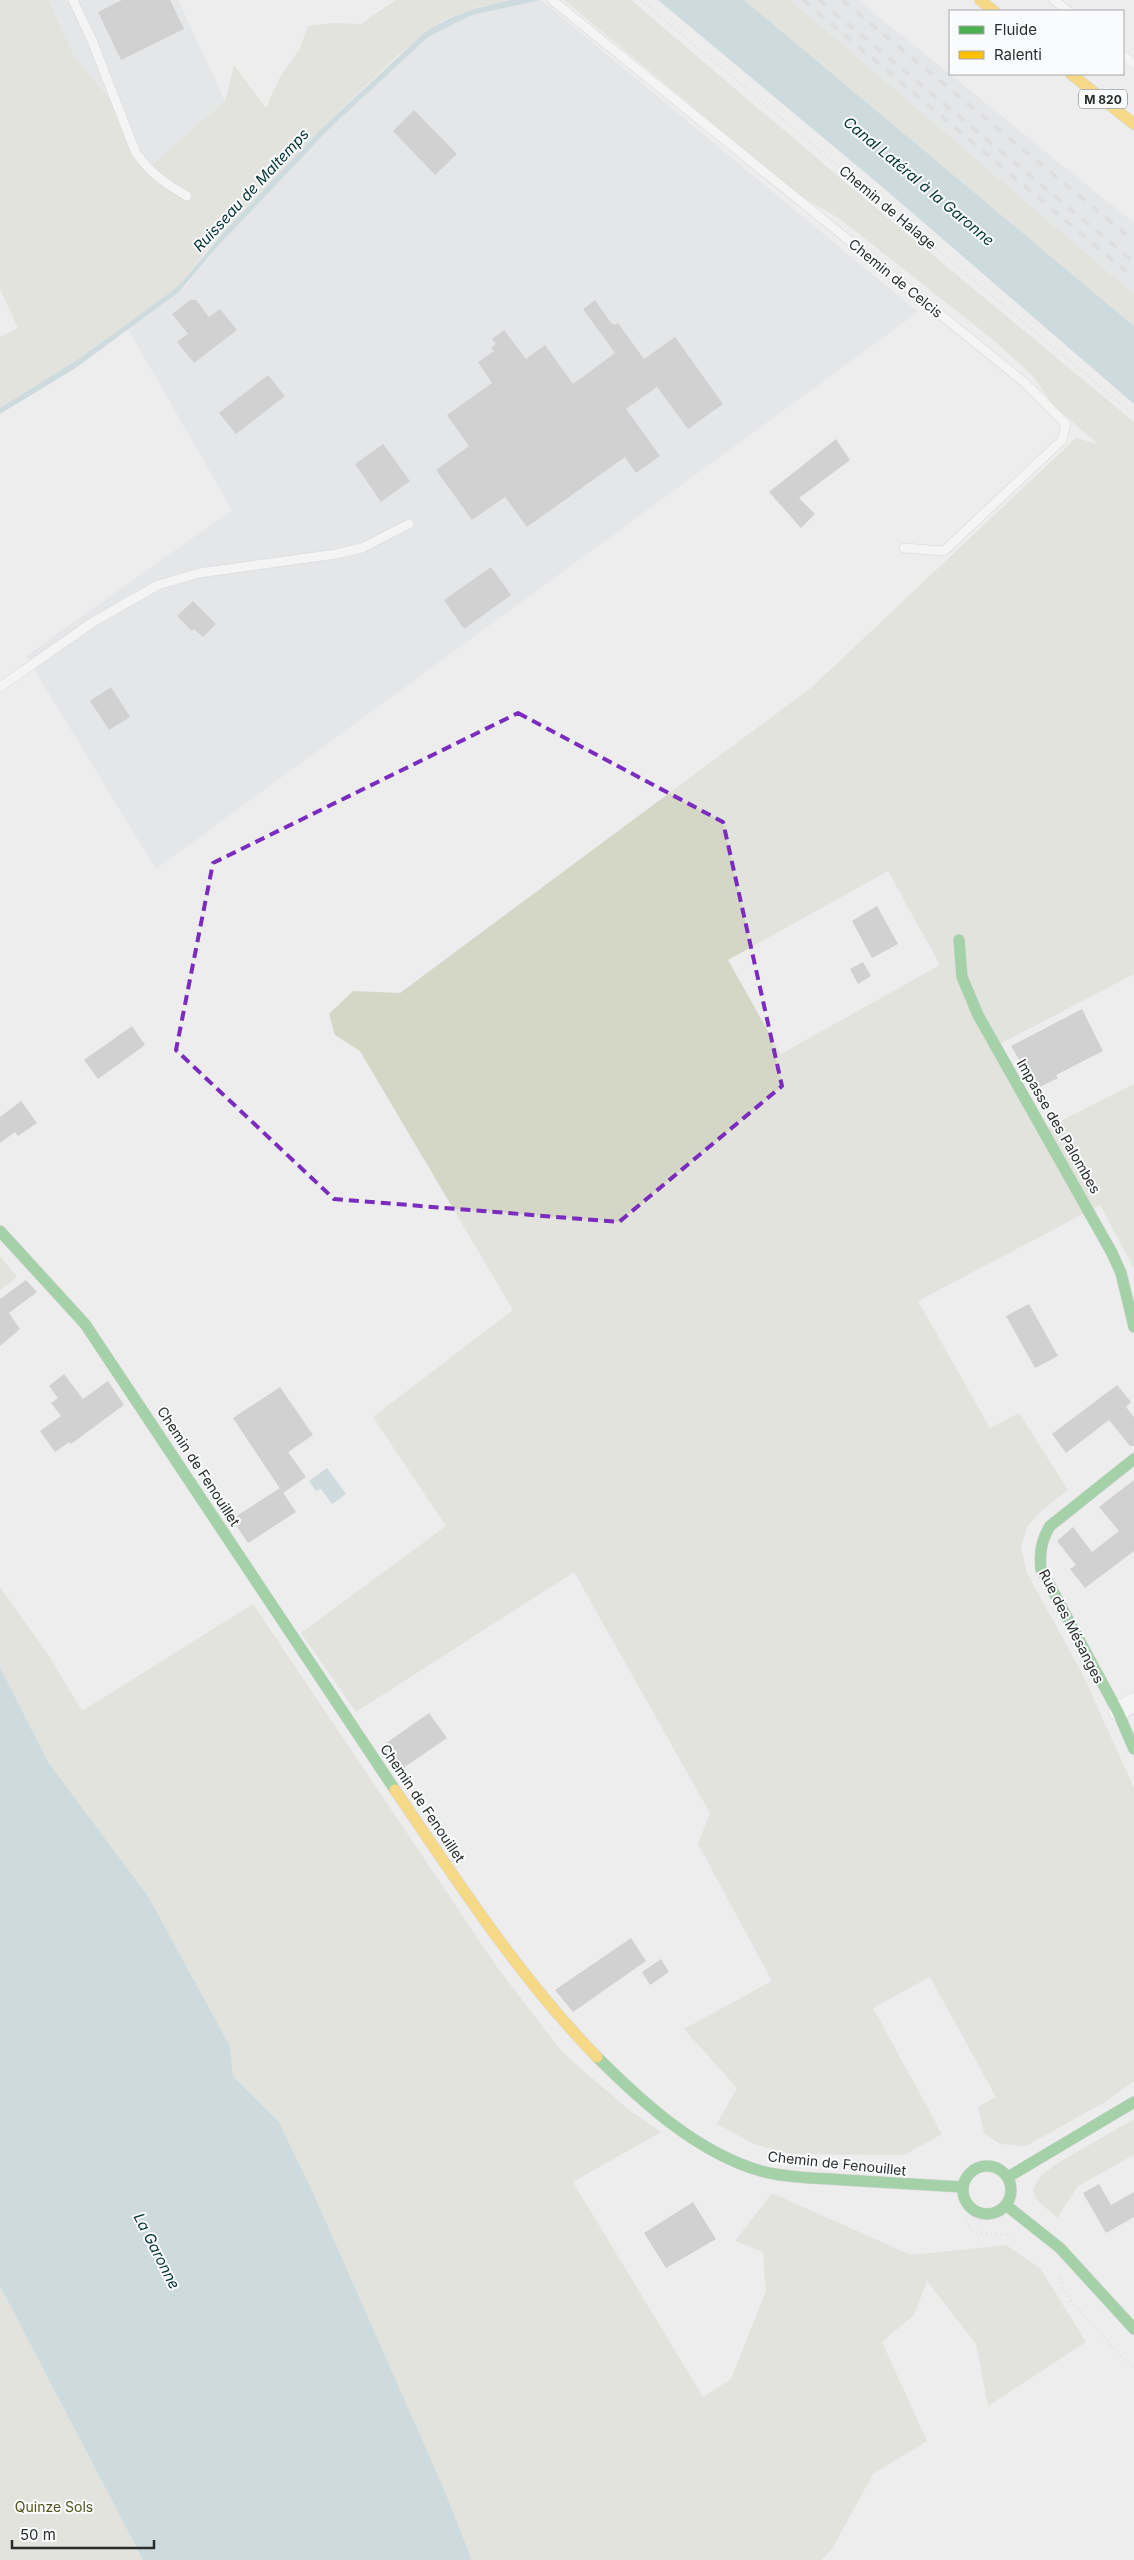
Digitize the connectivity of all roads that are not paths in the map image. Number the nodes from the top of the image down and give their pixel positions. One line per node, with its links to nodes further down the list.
1 (73, 0): 11 (lane)
2 (552, 0): 13 (lane, Chemin de Celcis)
3 (980, 0): 5 (street)
4 (1054, 0): 6 (lane)
5 (993, 10)
6 (1067, 10)
7 (1124, 56): 8 (lane)
8 (1134, 64)
9 (1072, 75): 10 (street, M 820)
10 (1134, 124)
11 (188, 196)
12 (409, 524): 14 (lane)
13 (904, 548)
14 (0, 687)
15 (958, 940): 17 (street, Impasse des Palombes)
16 (0, 1231): 24 (street, Chemin de Fenouillet)
17 (1134, 1327)
18 (1134, 1460): 20 (street, Rue des Mésanges)
19 (1134, 1702): 20 (street)
20 (1118, 1712): 21 (street, Rue des Mésanges)
21 (1134, 1749)
22 (1134, 2102): 23 (street)
23 (1008, 2177): 24 (street); 25 (street)
24 (962, 2187): 25 (street)
25 (1007, 2206): 26 (street)
26 (1134, 2329)

